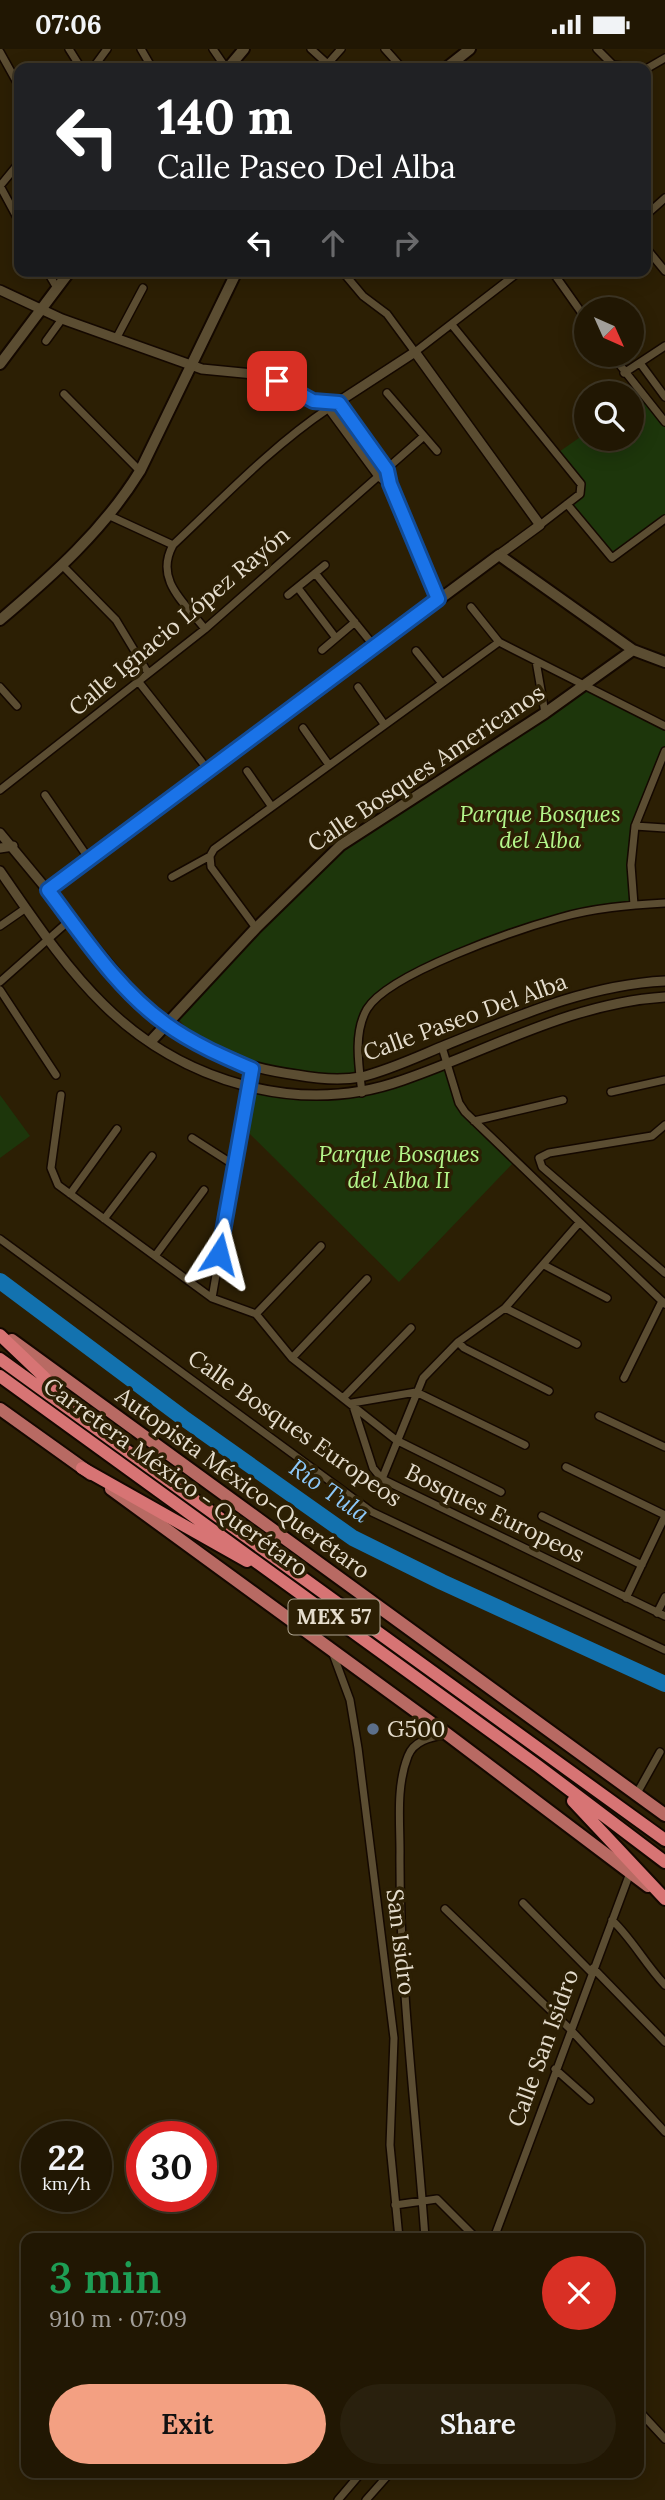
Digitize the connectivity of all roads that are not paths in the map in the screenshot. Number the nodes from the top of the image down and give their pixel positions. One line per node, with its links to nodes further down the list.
1 (244, 49): 7 (main road)
2 (311, 49): 8 (street)
3 (385, 49): 9 (street)
4 (470, 49): 10 (main road)
5 (597, 49): 11 (street)
6 (0, 52): 12 (street)
7 (231, 63)
8 (324, 63)
9 (398, 63)
10 (452, 63)
11 (611, 63)
12 (14, 77)
13 (14, 169): 14 (street)
14 (0, 186): 17 (street)
15 (665, 198): 16 (street)
16 (651, 211)
17 (14, 212)
18 (651, 254): 19 (street)
19 (665, 271)
20 (51, 277): 26 (street)
21 (65, 277): 26 (main road)
22 (234, 277): 39 (main road)
23 (347, 277): 36 (street)
24 (512, 277): 32 (street)
25 (556, 277): 29 (street)
26 (57, 288): 30 (main road)
27 (144, 288): 33 (street)
28 (0, 291): 30 (street)
29 (574, 302)
30 (41, 310): 31 (street); 38 (main road)
31 (62, 319): 33 (street); 34 (street)
32 (452, 325): 36 (street); 55 (street)
33 (117, 337): 39 (street)
34 (46, 341)
35 (665, 346): 37 (street)
36 (415, 352): 48 (street); 58 (street)
37 (644, 360)
38 (0, 364)
39 (189, 364): 47 (street); 53 (main road)
40 (620, 367): 43 (street)
41 (634, 367): 43 (street)
42 (643, 367): 46 (street)
43 (624, 373): 50 (street)
44 (387, 393): 51 (street)
45 (64, 394): 53 (street)
46 (665, 397)
47 (313, 401): 48 (street); 49 (street)
48 (339, 403): 49 (street); 54 (street)
49 (329, 408): 54 (street); 59 (street)
50 (665, 422)
51 (424, 436): 52 (street); 54 (street, Calle Ignacio López Rayón)
52 (437, 451)
53 (139, 471): 56 (main road)
54 (383, 473): 66 (street); 70 (street, Calle Ignacio López Rayón)
55 (567, 504): 57 (street); 58 (street)
56 (110, 516): 59 (street); 62 (main road)
57 (665, 520)
58 (540, 525): 60 (street)
59 (173, 545): 70 (street)
60 (499, 555): 66 (main road); 75 (main road)
61 (325, 565): 63 (street)
62 (63, 566): 68 (main road); 79 (street)
63 (315, 573): 64 (street); 69 (street)
64 (298, 587): 65 (street); 71 (street)
65 (288, 595)
66 (438, 599): 73 (main road)
67 (471, 607): 72 (street)
68 (0, 620)
69 (355, 622): 71 (street); 73 (street)
70 (205, 629): 79 (street, Calle Ignacio López Rayón)
71 (336, 638): 74 (street)
72 (499, 642): 77 (street); 81 (street)
73 (374, 646): 92 (main road)
74 (322, 650)
75 (634, 650): 78 (main road); 84 (main road, Calle Bosques Americanos)
76 (416, 651): 81 (street)
77 (536, 661): 84 (street); 86 (street)
78 (665, 662)
79 (148, 673): 80 (street, Calle Ignacio López Rayón)
80 (138, 681): 92 (street); 94 (street, Calle Ignacio López Rayón)
81 (441, 681): 87 (street)
82 (0, 687): 85 (street)
83 (358, 687): 87 (street)
84 (585, 687): 86 (main road, Calle Bosques Americanos); 88 (street)
85 (17, 706)
86 (545, 713): 112 (main road, Calle Bosques Americanos)
87 (384, 724): 91 (street)
88 (665, 726)
89 (303, 728): 91 (street)
90 (665, 751): 97 (street)
91 (329, 765): 96 (street)
92 (209, 771): 103 (main road)
93 (247, 771): 96 (street)
94 (0, 790)
95 (45, 795): 103 (street)
96 (272, 807): 102 (street)
97 (635, 826): 98 (street); 108 (street)
98 (665, 828)
99 (0, 833): 100 (street, Calle Paseo Del Alba)
100 (13, 846): 101 (street); 106 (street, Calle Paseo Del Alba)
101 (0, 848)
102 (210, 856): 105 (street); 112 (street)
103 (89, 859): 106 (main road)
104 (0, 871): 109 (street, Calle Paseo Del Alba)
105 (172, 877)
106 (48, 890): 110 (street, Calle Paseo Del Alba)
107 (665, 903): 108 (street)
108 (634, 905): 124 (street)
109 (26, 908): 111 (street); 113 (street, Calle Paseo Del Alba)
110 (71, 919): 113 (street); 118 (street, Calle Paseo Del Alba)
111 (0, 926)
112 (256, 928): 118 (main road, Calle Bosques Americanos)
113 (48, 938): 115 (street); 119 (street, Calle Paseo Del Alba)
114 (665, 981): 120 (street, Calle Paseo Del Alba)
115 (0, 982)
116 (0, 990): 123 (street)
117 (665, 997): 121 (street, Calle Paseo Del Alba)
118 (164, 1023): 119 (main road, Calle Bosques Americanos); 122 (street, Calle Paseo Del Alba)
119 (151, 1041): 126 (street, Calle Paseo Del Alba)
120 (442, 1047): 121 (street); 124 (street, Calle Paseo Del Alba)
121 (447, 1063): 128 (street, Calle Paseo Del Alba); 131 (street)
122 (252, 1069): 124 (street, Calle Paseo Del Alba); 126 (street)
123 (56, 1075)
124 (360, 1077): 128 (street)
125 (665, 1080): 127 (street)
126 (248, 1088): 128 (street, Calle Paseo Del Alba); 136 (street)
127 (611, 1092)
128 (362, 1093)
129 (61, 1095): 138 (street)
130 (563, 1100): 131 (street)
131 (474, 1121): 140 (street)
132 (665, 1125): 145 (street)
133 (117, 1129): 138 (street)
134 (192, 1138): 136 (street)
135 (152, 1156): 139 (street)
136 (234, 1165): 148 (street)
137 (204, 1190): 143 (street)
138 (71, 1194): 139 (street)
139 (104, 1219): 143 (street)
140 (579, 1223): 144 (street); 149 (street)
141 (0, 1239): 181 (street, Calle Bosques Europeos)
142 (321, 1246): 151 (street)
143 (155, 1256): 148 (street)
144 (544, 1265): 147 (street); 150 (street)
145 (665, 1273)
146 (367, 1279): 156 (street)
147 (607, 1298)
148 (212, 1299): 151 (street)
149 (664, 1302): 159 (street)
150 (505, 1308): 154 (street); 155 (street)
151 (256, 1314): 156 (street)
152 (411, 1328): 162 (street)
153 (0, 1334): 166 (highway); 186 (main road, Autopista México-Querétaro)
154 (458, 1342): 160 (street); 161 (street)
155 (577, 1344)
156 (292, 1357): 162 (street)
157 (0, 1359): 166 (highway, Carretera México - Querétaro / MEX 57)
158 (0, 1376): 177 (highway, Carretera México - Querétaro / MEX 57)
159 (624, 1378)
160 (549, 1391)
161 (416, 1392): 163 (street); 167 (street); 168 (street)
162 (344, 1397): 163 (street)
163 (352, 1403): 167 (street); 172 (street, Bosques Europeos)
164 (0, 1409): 171 (main road)
165 (599, 1416): 169 (street)
166 (97, 1426): 188 (highway, Carretera México - Querétaro / MEX 57)
167 (396, 1440): 172 (street); 173 (street)
168 (525, 1445)
169 (665, 1447)
170 (566, 1467): 175 (street)
171 (82, 1468): 177 (highway); 182 (main road)
172 (382, 1479): 179 (street, Bosques Europeos)
173 (501, 1492)
174 (542, 1515): 176 (street)
175 (665, 1515): 176 (street)
176 (642, 1565): 179 (street)
177 (272, 1572): 185 (highway, Carretera México - Querétaro / MEX 57)
178 (665, 1597): 180 (street)
179 (626, 1598): 180 (street, Bosques Europeos)
180 (661, 1615)
181 (665, 1650)
182 (333, 1653): 183 (main road); 203 (street, San Isidro)
183 (447, 1734): 190 (main road); 202 (street, San Isidro)
184 (660, 1752): 186 (street)
185 (538, 1766): 189 (highway, Carretera México - Querétaro / MEX 57); 191 (highway)
186 (636, 1795): 187 (main road, Autopista México-Querétaro)
187 (665, 1815)
188 (665, 1840)
189 (665, 1862)
190 (630, 1873): 191 (main road); 194 (street, Calle San Isidro)
191 (665, 1899)
192 (523, 1903): 195 (street)
193 (444, 1909): 197 (street)
194 (612, 1920): 195 (street, Calle San Isidro); 196 (street)
195 (592, 1970): 197 (street, Calle San Isidro); 198 (street)
196 (665, 1985)
197 (570, 2029): 199 (street, Calle San Isidro); 201 (street)
198 (665, 2042)
199 (555, 2069): 200 (street); 207 (street, Calle San Isidro)
200 (590, 2100)
201 (665, 2132)
202 (422, 2200): 203 (street); 205 (street, San Isidro); 206 (street)
203 (395, 2205): 204 (street, San Isidro)
204 (398, 2233)
205 (425, 2233)
206 (471, 2233)
207 (496, 2233)
208 (644, 2416): 209 (street)
209 (665, 2439)
210 (357, 2478): 212 (street)
211 (386, 2478): 213 (street)
212 (338, 2500)
213 (366, 2500)

